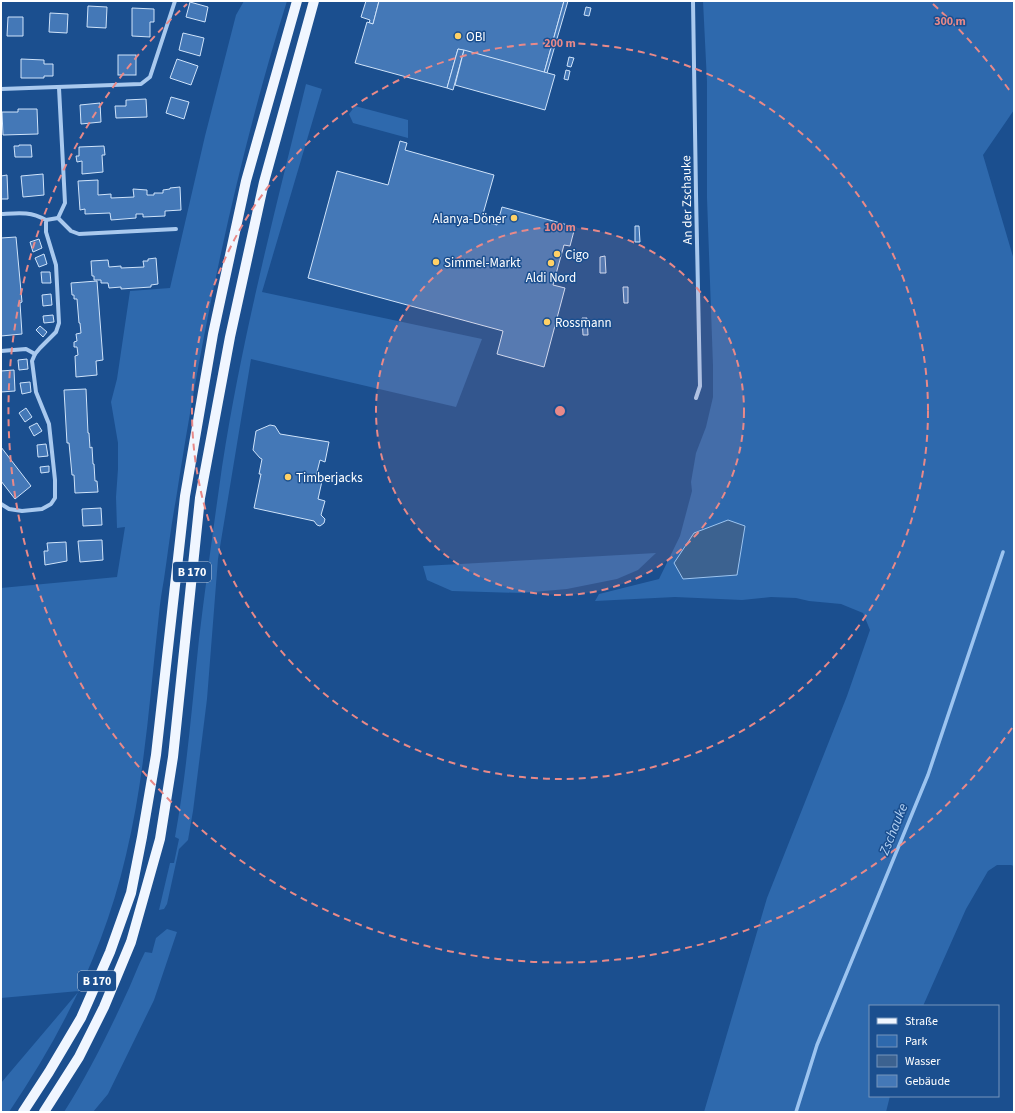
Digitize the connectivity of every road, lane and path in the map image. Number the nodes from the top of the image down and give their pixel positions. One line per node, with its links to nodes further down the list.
1 (175, 1): 5 (street)
2 (297, 1): 15 (main road, B 170)
3 (314, 1): 16 (main road, B 170)
4 (693, 1): 13 (street, An der Zschauke)
5 (59, 88): 6 (street); 8 (street)
6 (1, 89)
7 (1, 214): 9 (street)
8 (58, 218): 9 (street); 10 (street)
9 (46, 220): 12 (street)
10 (176, 229)
11 (1, 351): 12 (street)
12 (35, 354): 14 (street)
13 (696, 398)
14 (1, 504)
15 (23, 1112)
16 (44, 1112)

